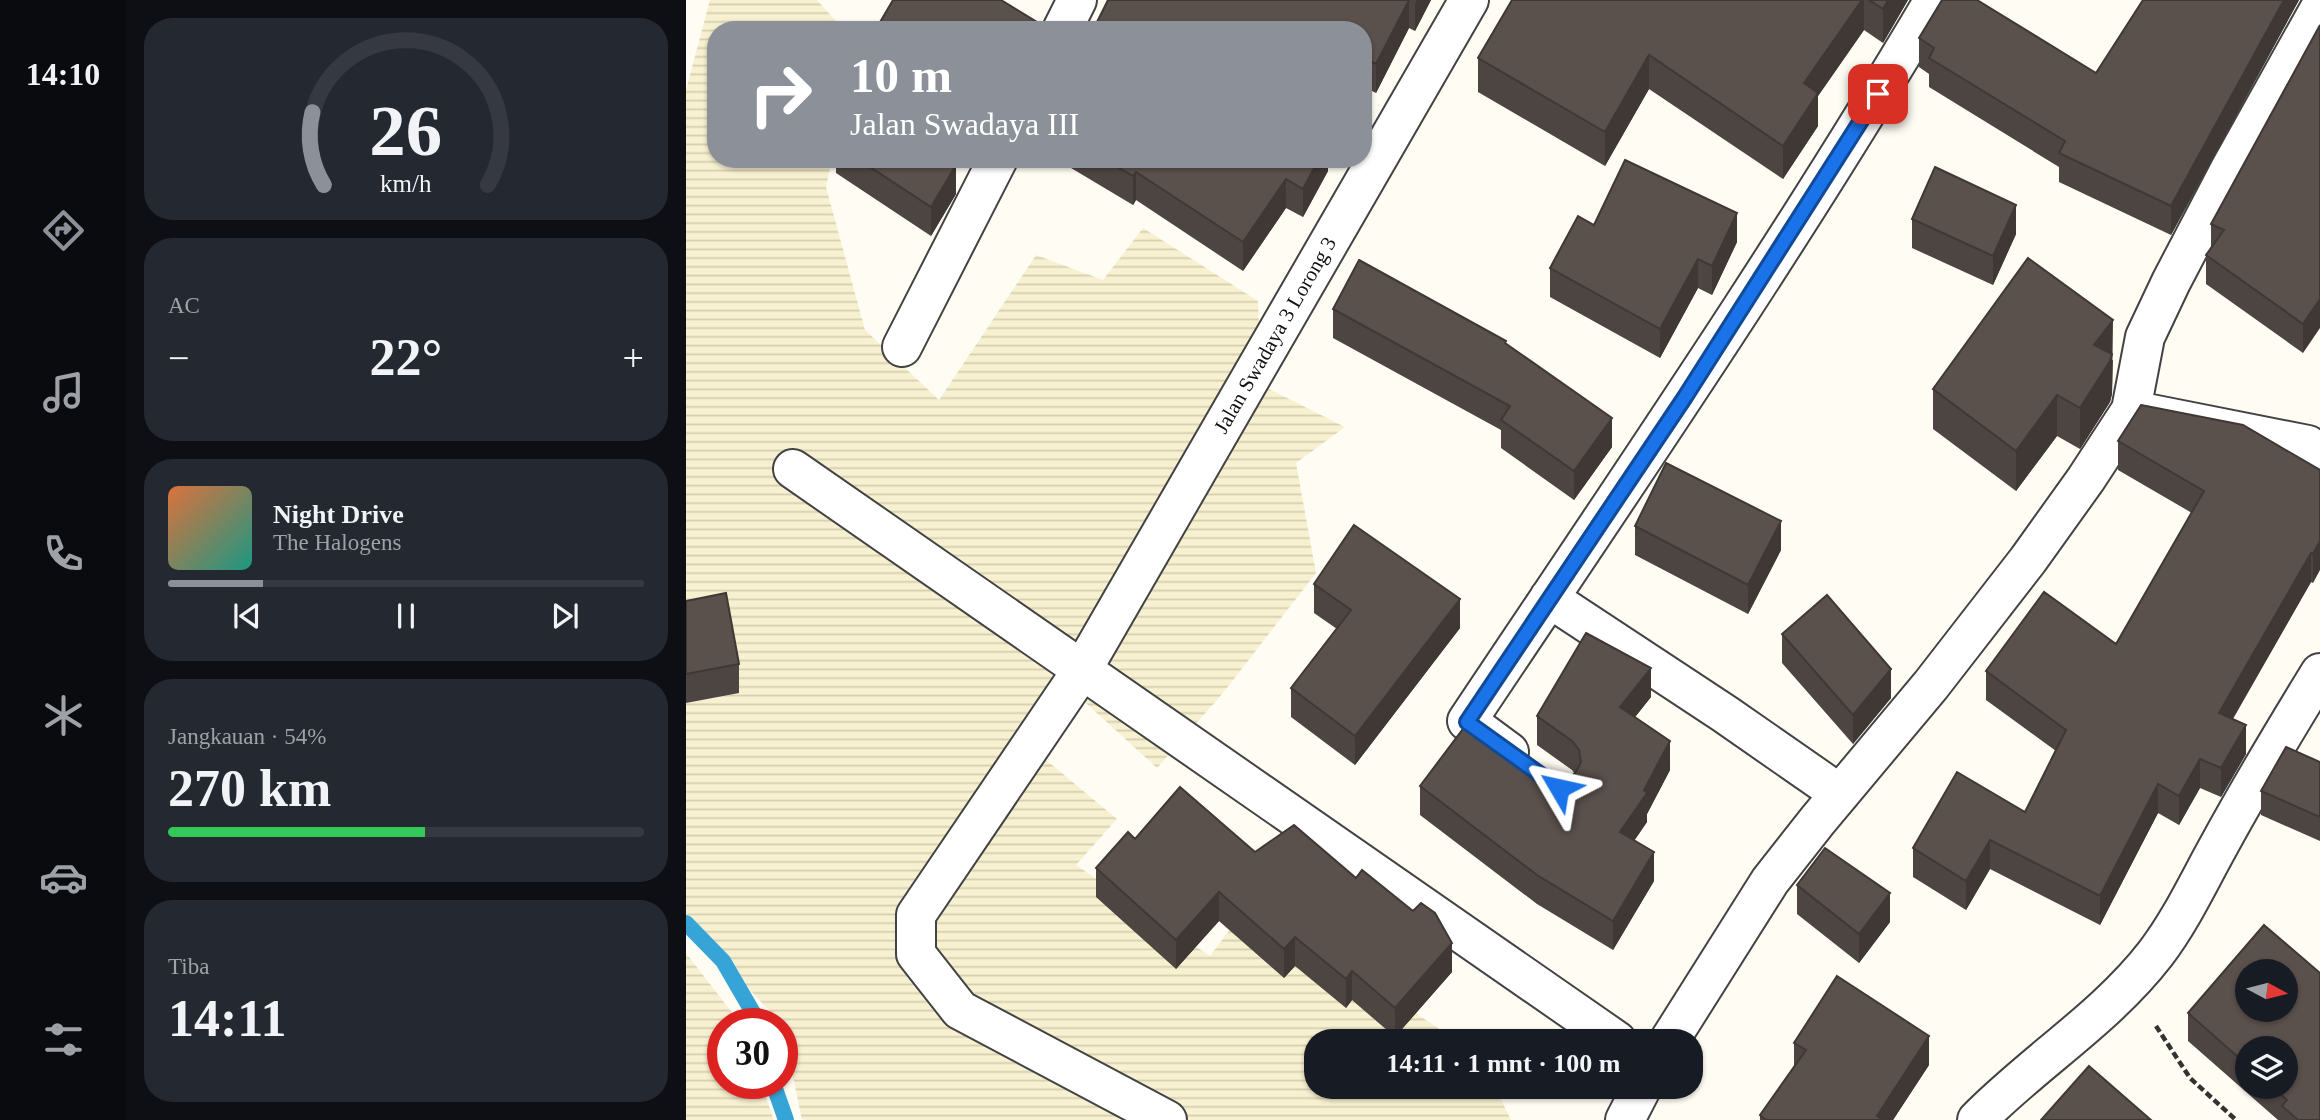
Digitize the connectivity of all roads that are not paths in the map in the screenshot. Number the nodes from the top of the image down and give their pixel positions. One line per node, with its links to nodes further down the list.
1 (1077, 0): 5 (street)
2 (1469, 0): 8 (street, Jalan Swadaya 3 Lorong 3)
3 (1934, 0): 13 (street)
4 (2320, 8): 10 (street)
5 (1066, 21)
6 (993, 168): 9 (street)
7 (1372, 168): 14 (street, Jalan Swadaya 3 Lorong 3)
8 (1372, 168)
9 (902, 346)
10 (2131, 410): 11 (street); 17 (street)
11 (2316, 439)
12 (793, 469): 14 (street)
13 (1549, 598): 16 (street); 17 (street)
14 (1082, 670): 18 (street); 21 (street, Jalan Swadaya 3 Lorong 3)
15 (2320, 673): 23 (street)
16 (1538, 774)
17 (1840, 794): 19 (street)
18 (1600, 1029)
19 (1677, 1029)
20 (1636, 1099): 22 (street)
21 (1167, 1120)
22 (1625, 1120)
23 (1977, 1120)

